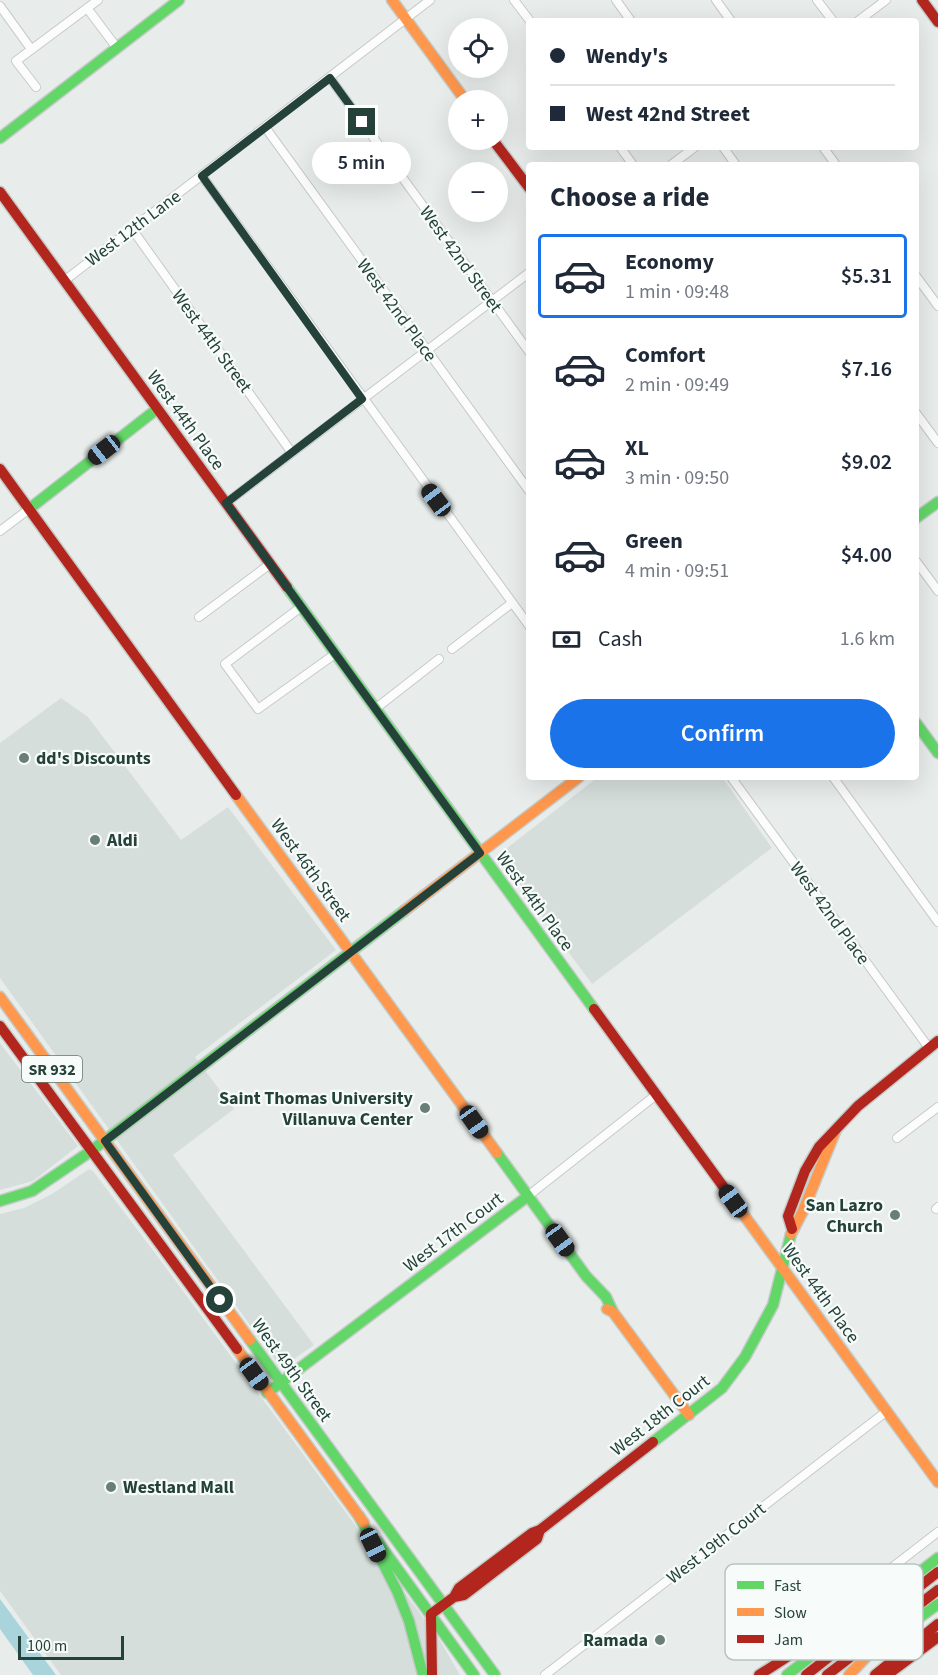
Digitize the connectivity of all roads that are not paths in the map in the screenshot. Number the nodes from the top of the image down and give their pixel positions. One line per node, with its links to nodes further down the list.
1 (98, 0): 12 (street)
2 (179, 0): 20 (main road)
3 (392, 0): 18 (main road)
4 (430, 0): 18 (street, West 12th Lane)
5 (514, 0): 13 (street)
6 (616, 0): 14 (street)
7 (716, 0): 15 (street)
8 (817, 0): 16 (street)
9 (886, 0): 17 (street)
10 (922, 0): 19 (main road)
11 (0, 6): 21 (street)
12 (87, 8): 20 (street); 21 (street)
13 (528, 18)
14 (629, 18)
15 (729, 18)
16 (831, 18)
17 (862, 18)
18 (406, 19): 22 (street, West 12th Lane); 24 (main road)
19 (938, 22)
20 (117, 48): 26 (main road)
21 (32, 49): 23 (street)
22 (330, 78): 25 (street, West 12th Lane); 37 (street, West 42nd Street)
23 (36, 87)
24 (458, 90)
25 (265, 128): 30 (street, West 12th Lane); 40 (street, West 42nd Place)
26 (0, 138)
27 (501, 150): 31 (main road)
28 (691, 150): 29 (street)
29 (675, 162)
30 (202, 176): 33 (street, West 12th Lane); 41 (street)
31 (526, 184)
32 (0, 192): 36 (main road, West 44th Place)
33 (132, 229): 36 (street, West 12th Lane); 45 (street, West 44th Street)
34 (526, 275): 37 (street)
35 (919, 280): 38 (street)
36 (64, 281): 42 (main road, West 44th Place)
37 (492, 301): 39 (street, West 42nd Street); 40 (street)
38 (938, 306)
39 (526, 348)
40 (427, 351): 41 (street); 47 (street, West 42nd Place)
41 (362, 399): 45 (street); 56 (street)
42 (157, 409): 49 (main road, West 44th Place); 50 (main road)
43 (919, 418): 44 (street)
44 (938, 443)
45 (292, 453): 49 (street)
46 (0, 469): 50 (main road, West 46th Street)
47 (526, 487)
48 (938, 502): 51 (main road)
49 (226, 503): 53 (main road, West 44th Place)
50 (29, 509): 52 (street); 71 (main road, West 46th Street)
51 (919, 516)
52 (0, 531)
53 (270, 564): 57 (main road, West 44th Place); 58 (street)
54 (919, 565): 55 (street)
55 (938, 591)
56 (512, 603): 59 (street); 60 (street)
57 (302, 607): 61 (main road, West 44th Place); 61 (street)
58 (199, 617)
59 (526, 622)
60 (452, 649)
61 (335, 654): 63 (main road, West 44th Place)
62 (439, 659): 63 (street)
63 (375, 709): 69 (main road, West 44th Place)
64 (919, 727): 65 (main road)
65 (938, 753)
66 (575, 780): 69 (main road)
67 (732, 780): 74 (street, West 42nd Place)
68 (835, 780): 70 (street)
69 (480, 853): 71 (main road); 75 (main road, West 44th Place)
70 (938, 922)
71 (351, 952): 78 (main road); 80 (main road, West 46th Street)
72 (0, 997): 78 (main road, West 49th Street / SR 932)
73 (0, 1026): 79 (main road, West 49th Street / SR 932)
74 (933, 1045): 83 (main road, West 18th Court)
75 (656, 1095): 80 (street, West 17th Court); 83 (main road, West 44th Place)
76 (938, 1107): 77 (street)
77 (897, 1138)
78 (105, 1141): 79 (main road); 84 (main road, West 49th Street / SR 932)
79 (91, 1151): 81 (main road); 82 (main road, West 49th Street / SR 932)
80 (528, 1196): 85 (main road, West 17th Court); 88 (main road, West 46th Street)
81 (0, 1201)
82 (159, 1245): 84 (main road); 86 (main road, West 49th Street / SR 932)
83 (782, 1269): 87 (main road, West 44th Place); 88 (main road, West 18th Court)
84 (209, 1284): 85 (main road, West 49th Street / SR 932)
85 (281, 1382): 86 (main road, West 17th Court); 101 (main road, West 49th Street / SR 932)
86 (267, 1393): 90 (main road, West 49th Street / SR 932)
87 (887, 1411): 89 (main road, West 44th Place); 123 (street, West 19th Court)
88 (689, 1415): 101 (main road, West 18th Court)
89 (938, 1482)
90 (359, 1516): 103 (main road, West 49th Street / SR 932); 118 (main road)
91 (938, 1532): 93 (street)
92 (938, 1558): 94 (main road)
93 (897, 1564)
94 (923, 1570)
95 (938, 1572): 96 (main road)
96 (926, 1582): 97 (main road); 98 (main road)
97 (923, 1583)
98 (923, 1584)
99 (938, 1590): 100 (main road)
100 (923, 1601)
101 (443, 1604): 103 (main road, West 18th Court); 122 (main road, West 49th Street / SR 932)
102 (938, 1604): 104 (main road)
103 (430, 1614): 108 (main road, West 49th Street / SR 932); 119 (main road)
104 (923, 1615)
105 (938, 1623): 106 (main road)
106 (923, 1635)
107 (938, 1637): 109 (main road)
108 (452, 1645): 120 (main road); 121 (main road, West 49th Street / SR 932)
109 (923, 1648)
110 (782, 1660): 124 (main road)
111 (806, 1660): 125 (main road)
112 (825, 1660): 126 (main road)
113 (847, 1660): 127 (main road)
114 (862, 1660): 128 (main road)
115 (863, 1660): 129 (main road)
116 (893, 1660): 130 (main road)
117 (907, 1660): 131 (main road)
118 (423, 1675)
119 (432, 1675)
120 (467, 1675)
121 (474, 1675)
122 (495, 1675)
123 (545, 1675)
124 (759, 1675)
125 (787, 1675)
126 (806, 1675)
127 (827, 1675)
128 (843, 1675)
129 (849, 1675)
130 (875, 1675)
131 (887, 1675)

